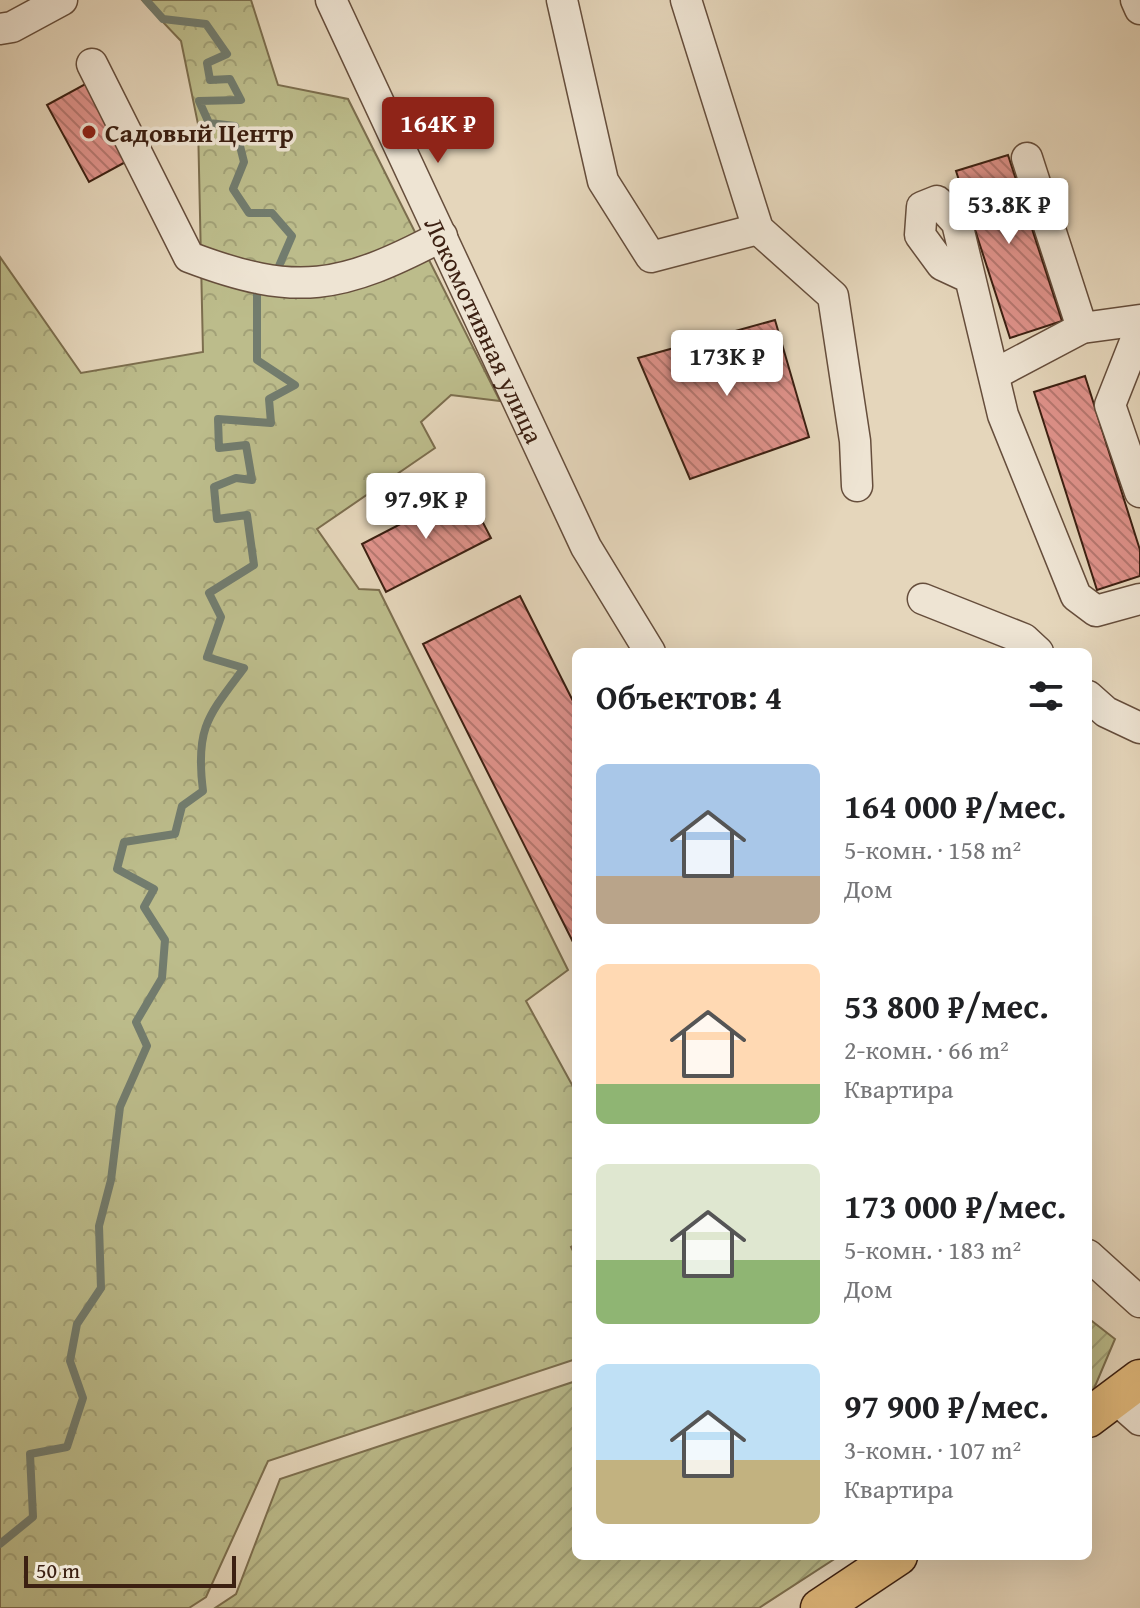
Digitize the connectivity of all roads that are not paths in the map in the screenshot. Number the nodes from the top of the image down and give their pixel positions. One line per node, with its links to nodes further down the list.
1 (62, 0): 7 (street)
2 (331, 0): 11 (street, Локомотивная улица)
3 (562, 0): 10 (street)
4 (686, 0): 10 (street)
5 (1136, 0): 6 (street)
6 (1140, 9)
7 (0, 29)
8 (92, 64): 11 (street)
9 (1027, 158): 14 (street)
10 (758, 229): 17 (street)
11 (442, 236): 21 (street, Локомотивная улица)
12 (970, 278): 16 (street)
13 (1140, 320): 14 (street)
14 (1082, 328): 16 (street)
15 (1140, 329): 18 (street)
16 (995, 374): 20 (street)
17 (857, 486)
18 (1140, 492)
19 (923, 599): 22 (street)
20 (1140, 599)
21 (648, 648)
22 (1034, 648)
23 (1092, 700): 24 (street)
24 (1140, 728)
25 (1092, 1259): 26 (street)
26 (1140, 1302)
27 (892, 1560): 28 (main road)
28 (820, 1608)

